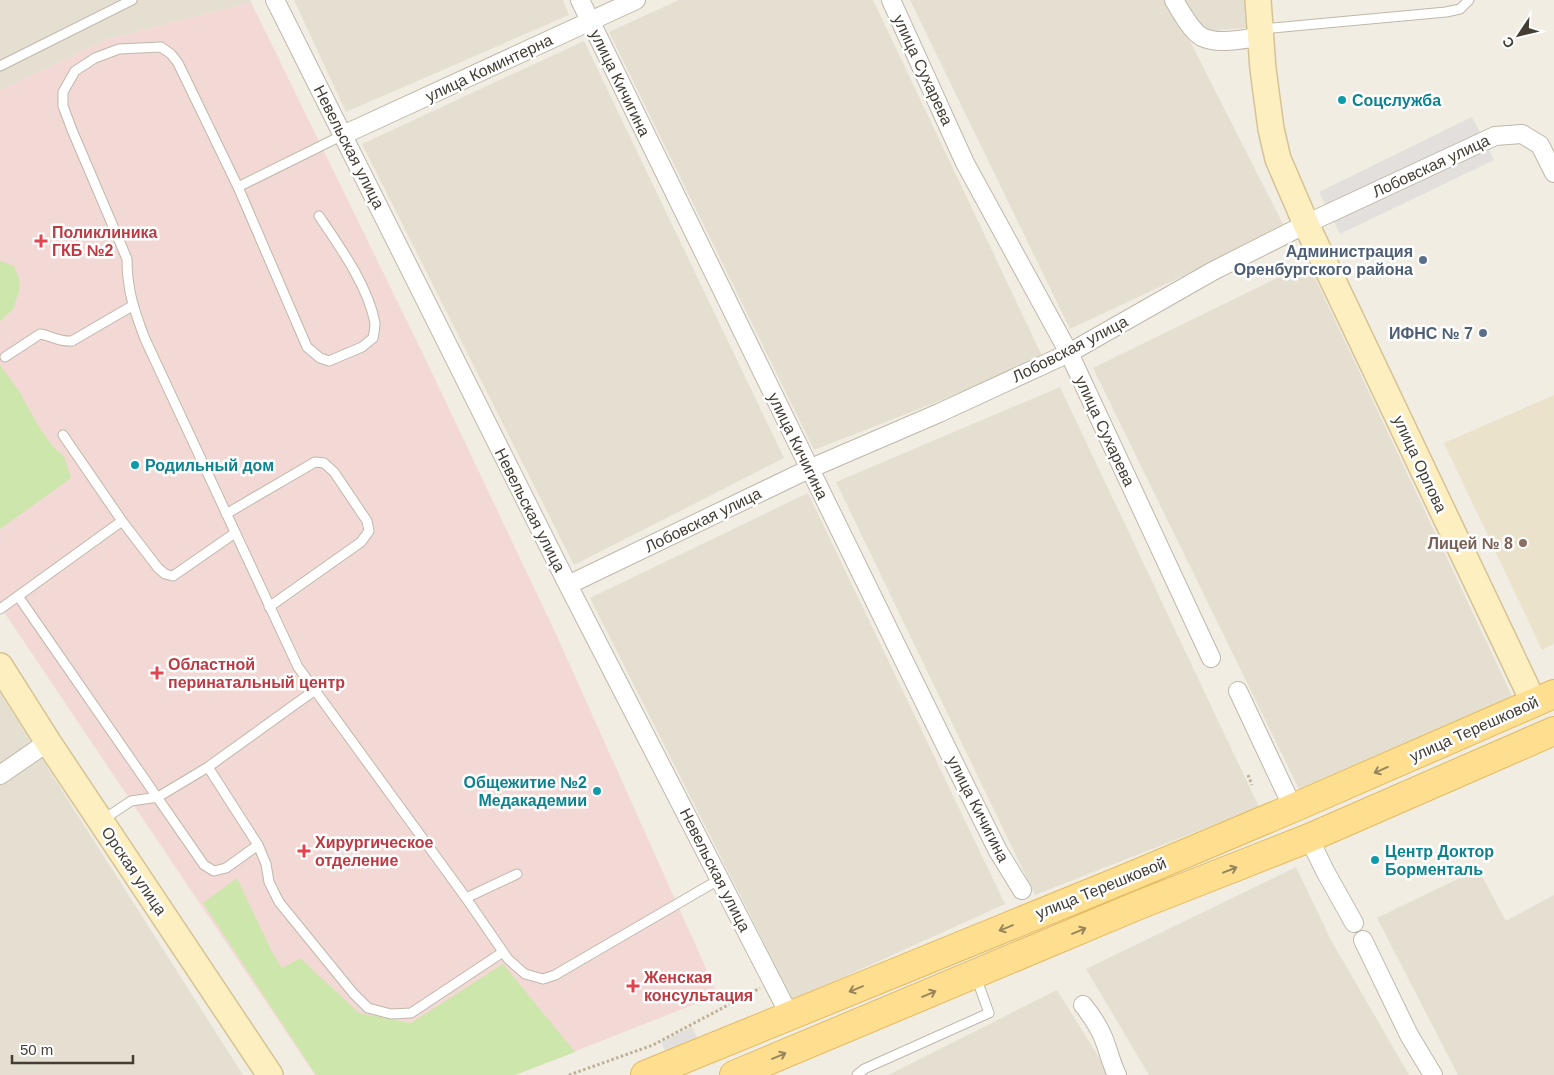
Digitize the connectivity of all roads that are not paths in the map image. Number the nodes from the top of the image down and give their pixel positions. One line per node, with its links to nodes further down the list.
1 (132, 0): 11 (lane)
2 (276, 0): 12 (street, Невельская улица)
3 (580, 0): 9 (street, улица Кичигина)
4 (636, 0): 9 (street, улица Коминтерна)
5 (891, 0): 18 (street, улица Сухарева)
6 (1174, 0): 10 (street)
7 (1258, 0): 10 (main road, улица Орлова)
8 (1468, 0): 10 (lane)
9 (590, 22): 12 (street, улица Коминтерна); 21 (street, улица Кичигина)
10 (1260, 33): 16 (main road, улица Орлова)
11 (0, 66)
12 (343, 135): 14 (lane); 25 (street, Невельская улица)
13 (1554, 173): 16 (street, Лобовская улица)
14 (238, 187): 15 (lane); 17 (lane)
15 (319, 216)
16 (1306, 224): 18 (street, Лобовская улица); 33 (main road, улица Орлова)
17 (132, 306): 19 (lane); 22 (lane)
18 (1069, 353): 21 (street, Лобовская улица); 29 (street, улица Сухарева)
19 (5, 356)
20 (63, 435): 23 (lane)
21 (809, 469): 25 (street, Лобовская улица); 45 (street, улица Кичигина)
22 (226, 514): 24 (lane); 27 (lane)
23 (122, 521): 24 (lane); 26 (lane)
24 (235, 533): 27 (lane)
25 (568, 586): 44 (street, Невельская улица)
26 (18, 596): 28 (lane); 38 (lane)
27 (269, 607): 31 (lane)
28 (0, 609)
29 (1212, 658)
30 (0, 666): 35 (main road, Орская улица)
31 (315, 690): 36 (lane); 46 (lane)
32 (1238, 691): 39 (street)
33 (1544, 698): 39 (main road, улица Терешковой, one-way to 39)
34 (1552, 738): 41 (main road, улица Терешковой)
35 (48, 742): 37 (street); 40 (main road, Орская улица)
36 (208, 767): 38 (lane); 42 (lane)
37 (0, 775)
38 (158, 798): 40 (lane); 42 (lane)
39 (1294, 808): 52 (main road, улица Терешковой, one-way to 52)
40 (101, 821): 53 (main road, Орская улица)
41 (1310, 838): 47 (street); 50 (main road, улица Терешковой, one-way to 41)
42 (258, 845): 49 (lane)
43 (517, 874): 46 (lane)
44 (720, 879): 49 (lane); 52 (street, Невельская улица)
45 (1022, 890)
46 (466, 898): 49 (lane)
47 (1354, 923)
48 (1363, 940): 58 (street)
49 (503, 952)
50 (975, 975): 55 (main road, улица Терешковой, one-way to 50); 56 (lane)
51 (1083, 1005): 57 (street)
52 (790, 1016): 54 (main road, улица Терешковой)
53 (270, 1075)
54 (645, 1075)
55 (734, 1075)
56 (857, 1075)
57 (1117, 1075)
58 (1433, 1075)

